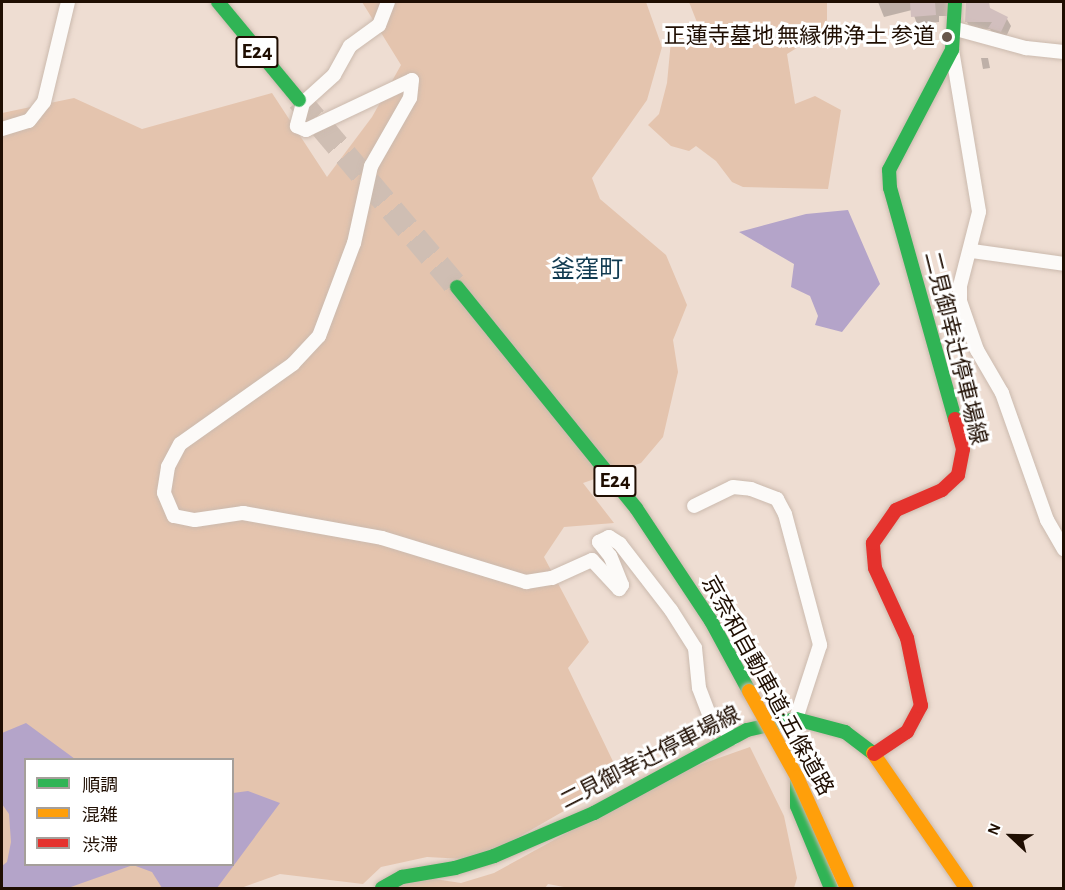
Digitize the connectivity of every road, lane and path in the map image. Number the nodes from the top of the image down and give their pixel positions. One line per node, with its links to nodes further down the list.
1 (68, 2): 9 (street)
2 (218, 2): 8 (main road, E24)
3 (388, 2): 17 (street)
4 (955, 2): 5 (main road, 二見御幸辻停車場線)
5 (956, 29): 6 (main road, 二見御幸辻停車場線); 7 (street)
6 (952, 50): 10 (street); 18 (main road, 二見御幸辻停車場線)
7 (1064, 52)
8 (299, 100)
9 (2, 129)
10 (972, 251): 11 (street); 14 (street)
11 (1064, 264)
12 (457, 287): 15 (main road, 京奈和自動車道;五條道路 / E24, bridge)
13 (694, 506): 16 (street)
14 (1064, 550)
15 (759, 709): 19 (main road, 京奈和自動車道;五條道路 / E24, bridge); 20 (main road, bridge)
16 (796, 719): 17 (main road, 二見御幸辻停車場線); 18 (main road, 二見御幸辻停車場線)
17 (733, 738): 22 (main road, 二見御幸辻停車場線)
18 (874, 754): 21 (main road)
19 (797, 777): 23 (main road); 24 (main road, 京奈和自動車道;五條道路 / E24, bridge)
20 (856, 872)
21 (965, 886)
22 (382, 888)
23 (831, 888)
24 (847, 888)

